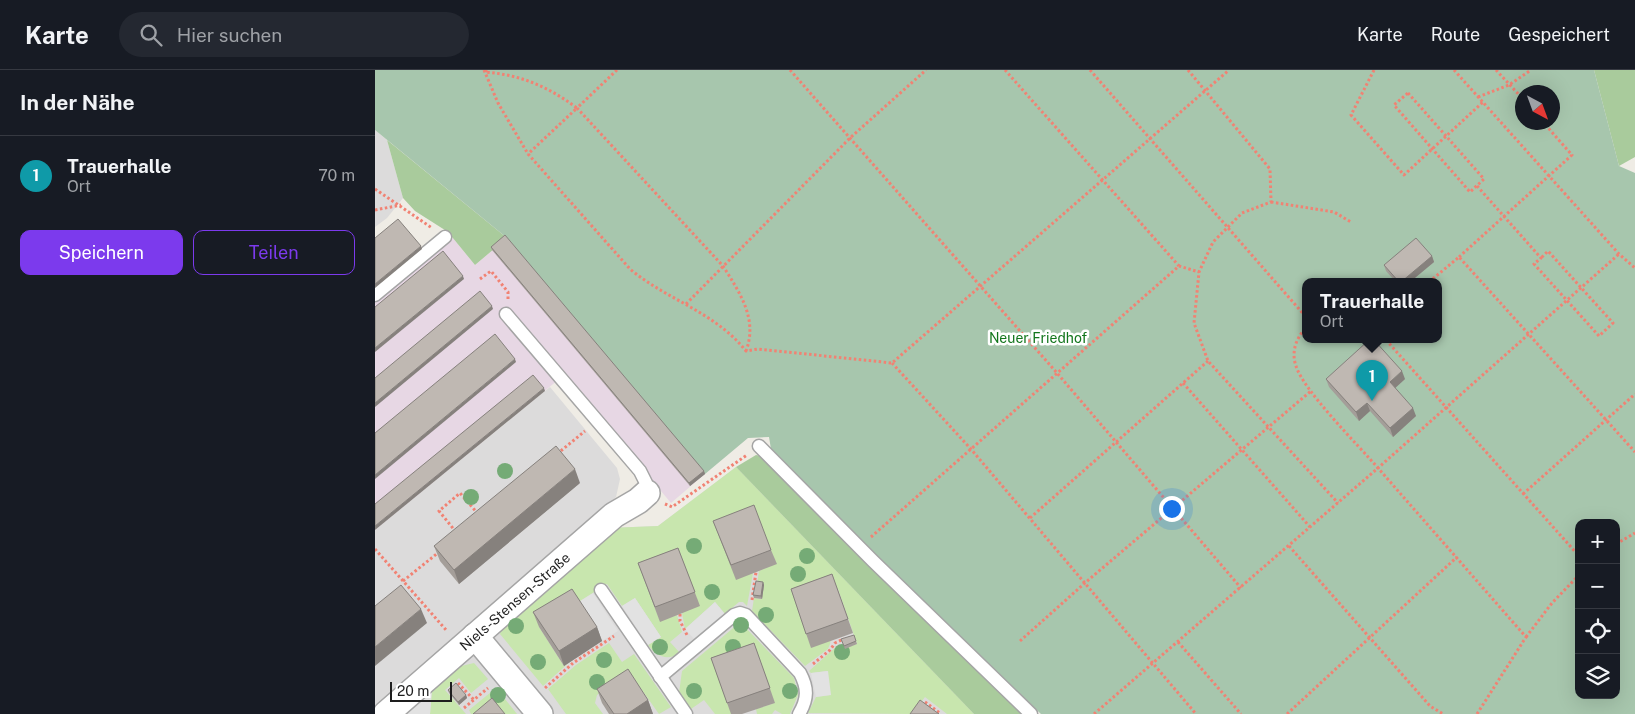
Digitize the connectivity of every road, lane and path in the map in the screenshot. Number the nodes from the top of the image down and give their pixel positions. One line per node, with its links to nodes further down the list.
1 (617, 70): 18 (path)
2 (789, 70): 21 (path)
3 (926, 70): 21 (path)
4 (1005, 70): 26 (path)
5 (1090, 70): 22 (path)
6 (1188, 70): 14 (path)
7 (1229, 70): 14 (path)
8 (1374, 70): 23 (path)
9 (1454, 70): 16 (path)
10 (1496, 70): 13 (path)
11 (1531, 70): 13 (path)
12 (485, 71): 18 (path); 24 (path)
13 (1509, 85): 15 (path); 16 (path)
14 (1205, 90): 22 (path); 29 (path)
15 (1515, 91)
16 (1478, 97): 17 (path)
17 (1483, 102): 20 (path); 25 (path)
18 (577, 108): 24 (path); 39 (path)
19 (1550, 130): 25 (path)
20 (1447, 136): 23 (path); 23 (path); 27 (path)
21 (850, 138): 39 (path); 45 (path)
22 (1149, 138): 26 (path); 34 (path)
23 (1433, 150): 27 (path)
24 (528, 154): 50 (path)
25 (1549, 176): 32 (path); 36 (path)
26 (1102, 180): 40 (path); 45 (path)
27 (1477, 186): 32 (path)
28 (375, 189): 30 (path)
29 (1271, 202): 33 (path); 34 (path)
30 (401, 205): 31 (path); 35 (path)
31 (375, 210)
32 (1504, 216): 37 (path); 38 (path)
33 (1351, 222)
34 (1227, 226): 42 (path); 51 (path)
35 (445, 237): 48 (lane)
36 (1619, 254): 41 (path); 46 (path)
37 (1459, 257): 43 (path); 54 (path)
38 (1541, 258): 46 (path); 49 (path)
39 (723, 266): 50 (path); 56 (path)
40 (1179, 266): 42 (path); 59 (path)
41 (1635, 268)
42 (1199, 272): 57 (path)
43 (1434, 278)
44 (480, 279): 47 (path)
45 (980, 287): 58 (path); 59 (path)
46 (1581, 288): 49 (path); 49 (path)
47 (508, 292)
48 (375, 295)
49 (1567, 300): 54 (path)
50 (686, 304): 56 (path)
51 (1302, 312)
52 (506, 314): 64 (lane)
53 (1302, 332): 61 (path)
54 (1529, 335): 63 (path); 65 (path)
55 (1389, 343): 63 (path)
56 (746, 351): 58 (path)
57 (1208, 361): 60 (path); 66 (path)
58 (892, 363): 69 (path)
59 (1057, 373): 67 (path); 69 (path)
60 (1183, 383): 67 (path); 70 (path)
61 (1311, 391): 66 (path); 74 (path)
62 (1635, 394): 65 (path)
63 (1447, 407): 74 (path); 76 (path)
64 (597, 421): 72 (path); 75 (lane)
65 (1605, 421): 71 (path); 76 (path)
66 (1269, 428): 70 (path); 77 (path)
67 (1117, 442): 78 (path); 80 (path)
68 (759, 446): 120 (lane)
69 (970, 448): 80 (path); 84 (path)
70 (1243, 450): 78 (path); 81 (path)
71 (1635, 452)
72 (554, 457)
73 (741, 459): 75 (path)
74 (1378, 468): 77 (path); 90 (path)
75 (647, 494): 105 (street, Niels-Stensen-Straße)
76 (1523, 494): 89 (path)
77 (1338, 503): 81 (path)
78 (1172, 510): 94 (path); 96 (path)
79 (488, 512): 83 (path)
80 (1030, 518): 94 (path)
81 (1310, 528): 86 (path)
82 (1635, 532): 85 (path)
83 (459, 535)
84 (868, 539)
85 (1620, 541)
86 (1289, 546): 96 (path); 103 (path)
87 (445, 547): 93 (path)
88 (375, 549): 93 (path)
89 (1575, 552)
90 (1457, 557): 101 (path); 103 (path)
91 (756, 572): 99 (path)
92 (1575, 579): 101 (path)
93 (403, 581): 95 (path)
94 (1085, 582): 104 (path); 107 (path)
95 (409, 587): 98 (path); 105 (path)
96 (1241, 588): 106 (path)
97 (601, 590): 100 (lane)
98 (402, 592)
99 (746, 615): 109 (lane); 110 (lane)
100 (627, 628): 110 (lane); 113 (path)
101 (1526, 637): 126 (path)
102 (847, 638): 109 (path)
103 (1370, 638): 124 (path); 125 (path)
104 (1021, 641)
105 (468, 642): 108 (street); 116 (street, Niels-Stensen-Straße)
106 (1179, 642): 107 (path); 123 (path)
107 (1153, 662): 121 (path); 122 (path)
108 (506, 673): 112 (path); 113 (street)
109 (800, 673): 118 (lane)
110 (660, 677): 117 (lane)
111 (453, 686): 112 (path)
112 (474, 700): 114 (path)
113 (535, 707)
114 (464, 708)
115 (920, 708): 119 (path)
116 (385, 714)
117 (685, 714)
118 (799, 714)
119 (941, 714)
120 (1031, 714)
121 (1094, 714)
122 (1196, 714)
123 (1241, 714)
124 (1287, 714)
125 (1443, 714)
126 (1477, 714)

